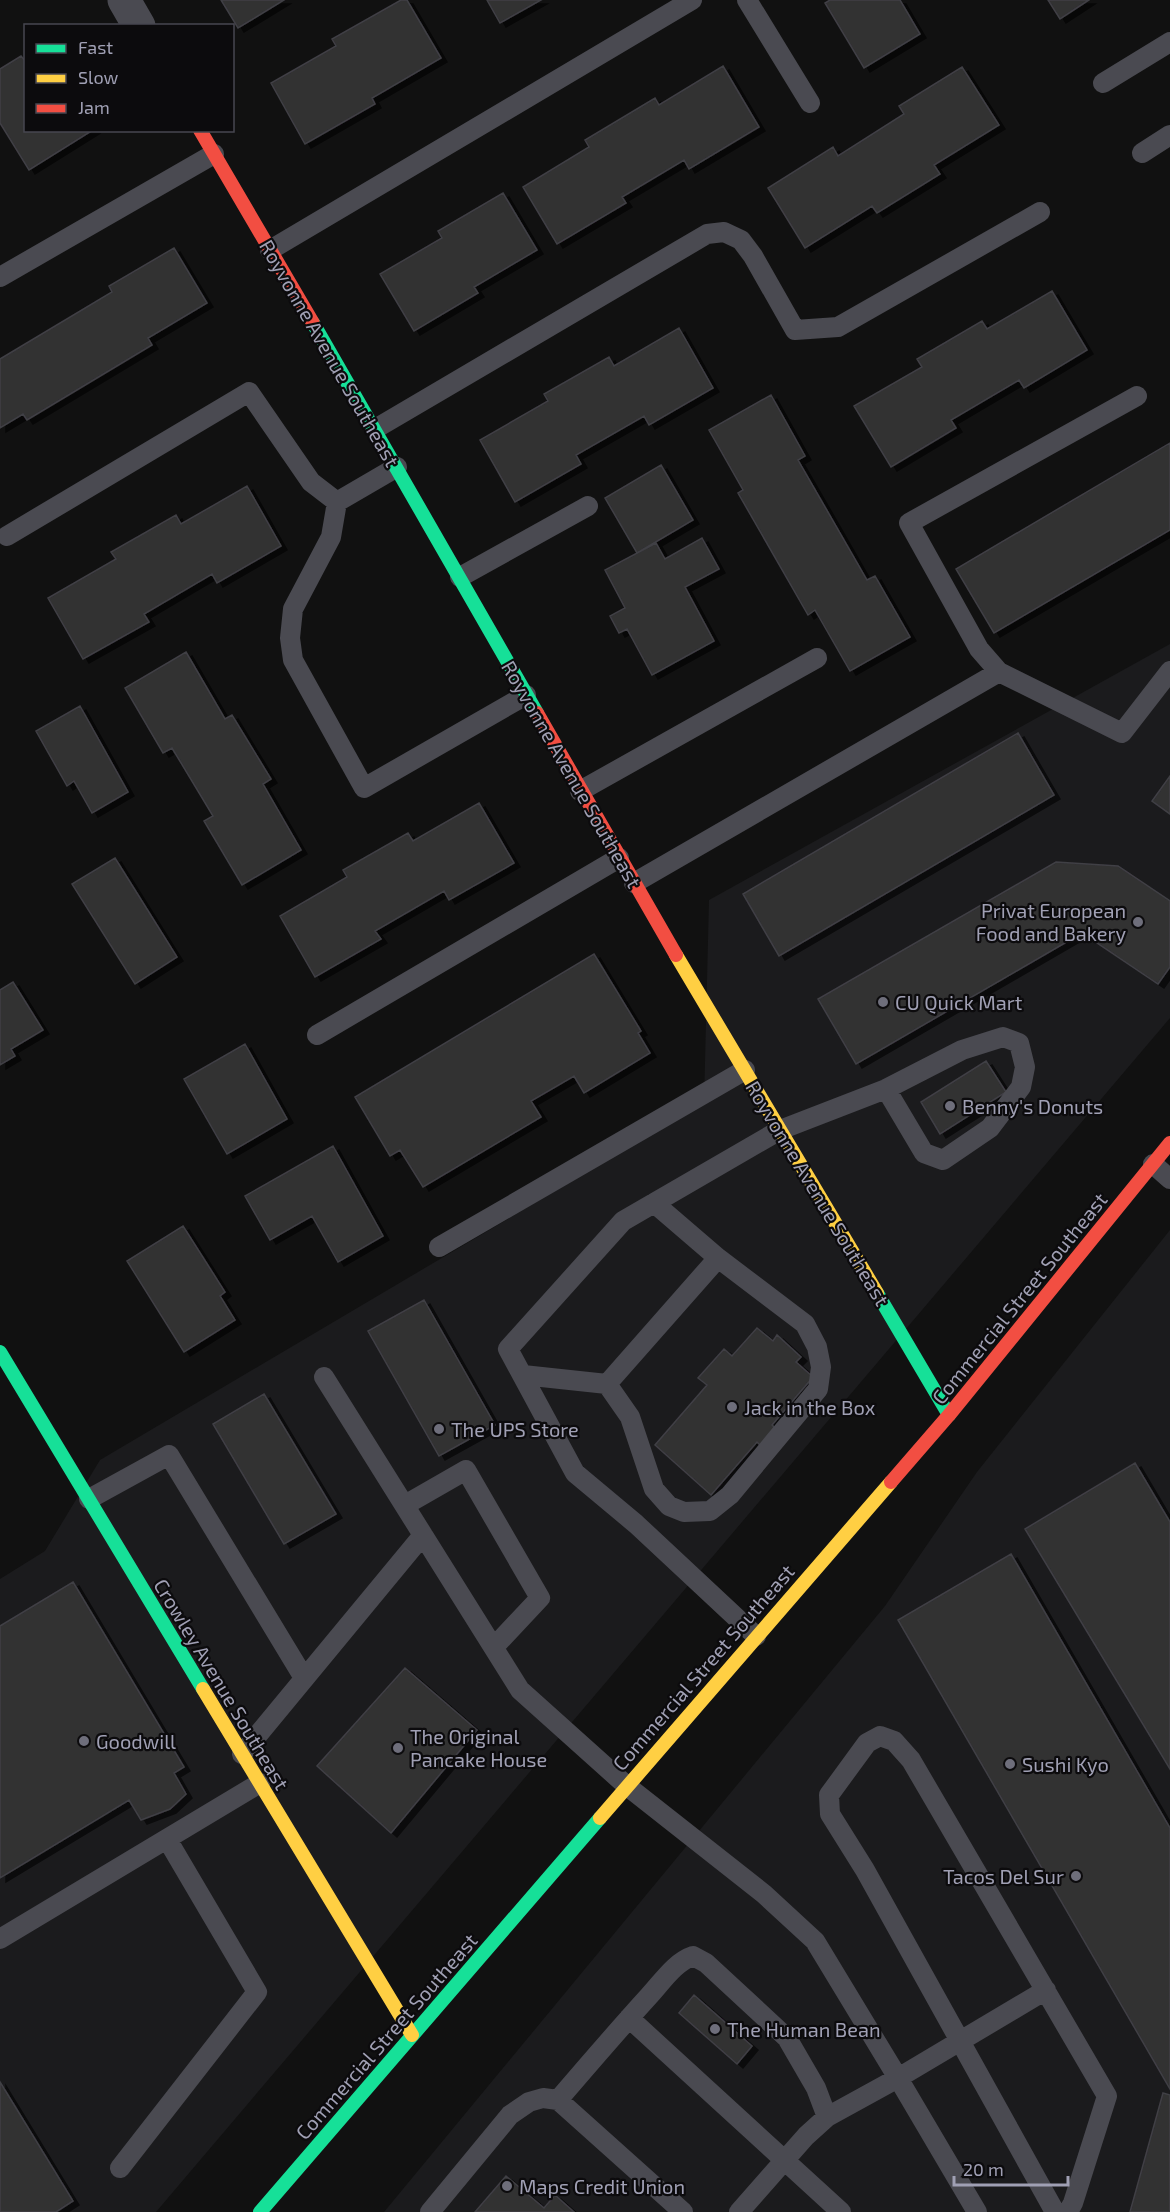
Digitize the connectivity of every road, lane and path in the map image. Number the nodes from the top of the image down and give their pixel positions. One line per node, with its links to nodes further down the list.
1 (124, 0): 4 (street)
2 (692, 0): 13 (lane)
3 (747, 0): 7 (lane)
4 (138, 24)
5 (1170, 42): 6 (lane)
6 (1103, 83)
7 (810, 103)
8 (201, 132): 11 (street, Royvonne Avenue Southeast)
9 (1170, 135): 10 (lane)
10 (1142, 153)
11 (214, 154): 13 (street, Royvonne Avenue Southeast); 14 (lane)
12 (1040, 212): 16 (lane)
13 (270, 250): 16 (street, Royvonne Avenue Southeast)
14 (0, 277)
15 (1137, 396): 24 (lane)
16 (375, 429): 17 (street, Royvonne Avenue Southeast)
17 (397, 467): 18 (lane); 21 (street, Royvonne Avenue Southeast)
18 (337, 502): 20 (lane); 25 (lane)
19 (588, 506): 21 (lane)
20 (7, 536)
21 (460, 577): 25 (street, Royvonne Avenue Southeast)
22 (817, 658): 26 (lane)
23 (1170, 671): 24 (lane)
24 (999, 672): 28 (lane)
25 (526, 695): 26 (street, Royvonne Avenue Southeast)
26 (580, 791): 27 (street, Royvonne Avenue Southeast)
27 (619, 858): 28 (street, Royvonne Avenue Southeast); 29 (lane)
28 (634, 883): 30 (street, Royvonne Avenue Southeast)
29 (316, 1035)
30 (745, 1070): 32 (street, Royvonne Avenue Southeast); 37 (lane)
31 (886, 1089): 31 (lane); 32 (lane)
32 (780, 1130): 36 (lane); 43 (street, Royvonne Avenue Southeast)
33 (1170, 1143): 34 (street, Commercial Street Southeast)
34 (1153, 1164): 35 (lane); 43 (street, Commercial Street Southeast)
35 (1170, 1179)
36 (654, 1203): 38 (lane); 40 (lane)
37 (439, 1247)
38 (718, 1258): 42 (lane); 42 (lane)
39 (0, 1352): 44 (street, Crowley Avenue Southeast)
40 (523, 1375): 42 (lane); 47 (lane)
41 (324, 1377): 45 (lane)
42 (607, 1384)
43 (949, 1415): 47 (street, Commercial Street Southeast)
44 (89, 1499): 49 (lane); 50 (street, Crowley Avenue Southeast)
45 (405, 1505): 46 (lane); 48 (lane)
46 (423, 1535): 48 (lane); 49 (lane)
47 (756, 1636): 52 (street, Commercial Street Southeast)
48 (494, 1647): 52 (lane)
49 (304, 1678): 50 (lane)
50 (242, 1754): 51 (street, Crowley Avenue Southeast)
51 (260, 1783): 53 (lane); 57 (street, Crowley Avenue Southeast)
52 (627, 1786): 57 (street, Commercial Street Southeast); 59 (lane)
53 (167, 1839): 54 (lane); 63 (lane)
54 (0, 1939)
55 (1046, 1990): 58 (lane); 58 (lane); 71 (lane)
56 (629, 2018): 60 (lane); 61 (lane); 62 (lane)
57 (412, 2035): 64 (street, Commercial Street Southeast)
58 (960, 2041): 59 (lane); 70 (lane)
59 (898, 2078): 61 (lane); 69 (lane)
60 (558, 2100): 65 (lane); 66 (lane)
61 (826, 2117): 62 (lane)
62 (784, 2160): 67 (lane); 68 (lane)
63 (120, 2168)
64 (260, 2212)
65 (430, 2212)
66 (683, 2212)
67 (739, 2212)
68 (841, 2212)
69 (977, 2212)
70 (1055, 2212)
71 (1068, 2212)

